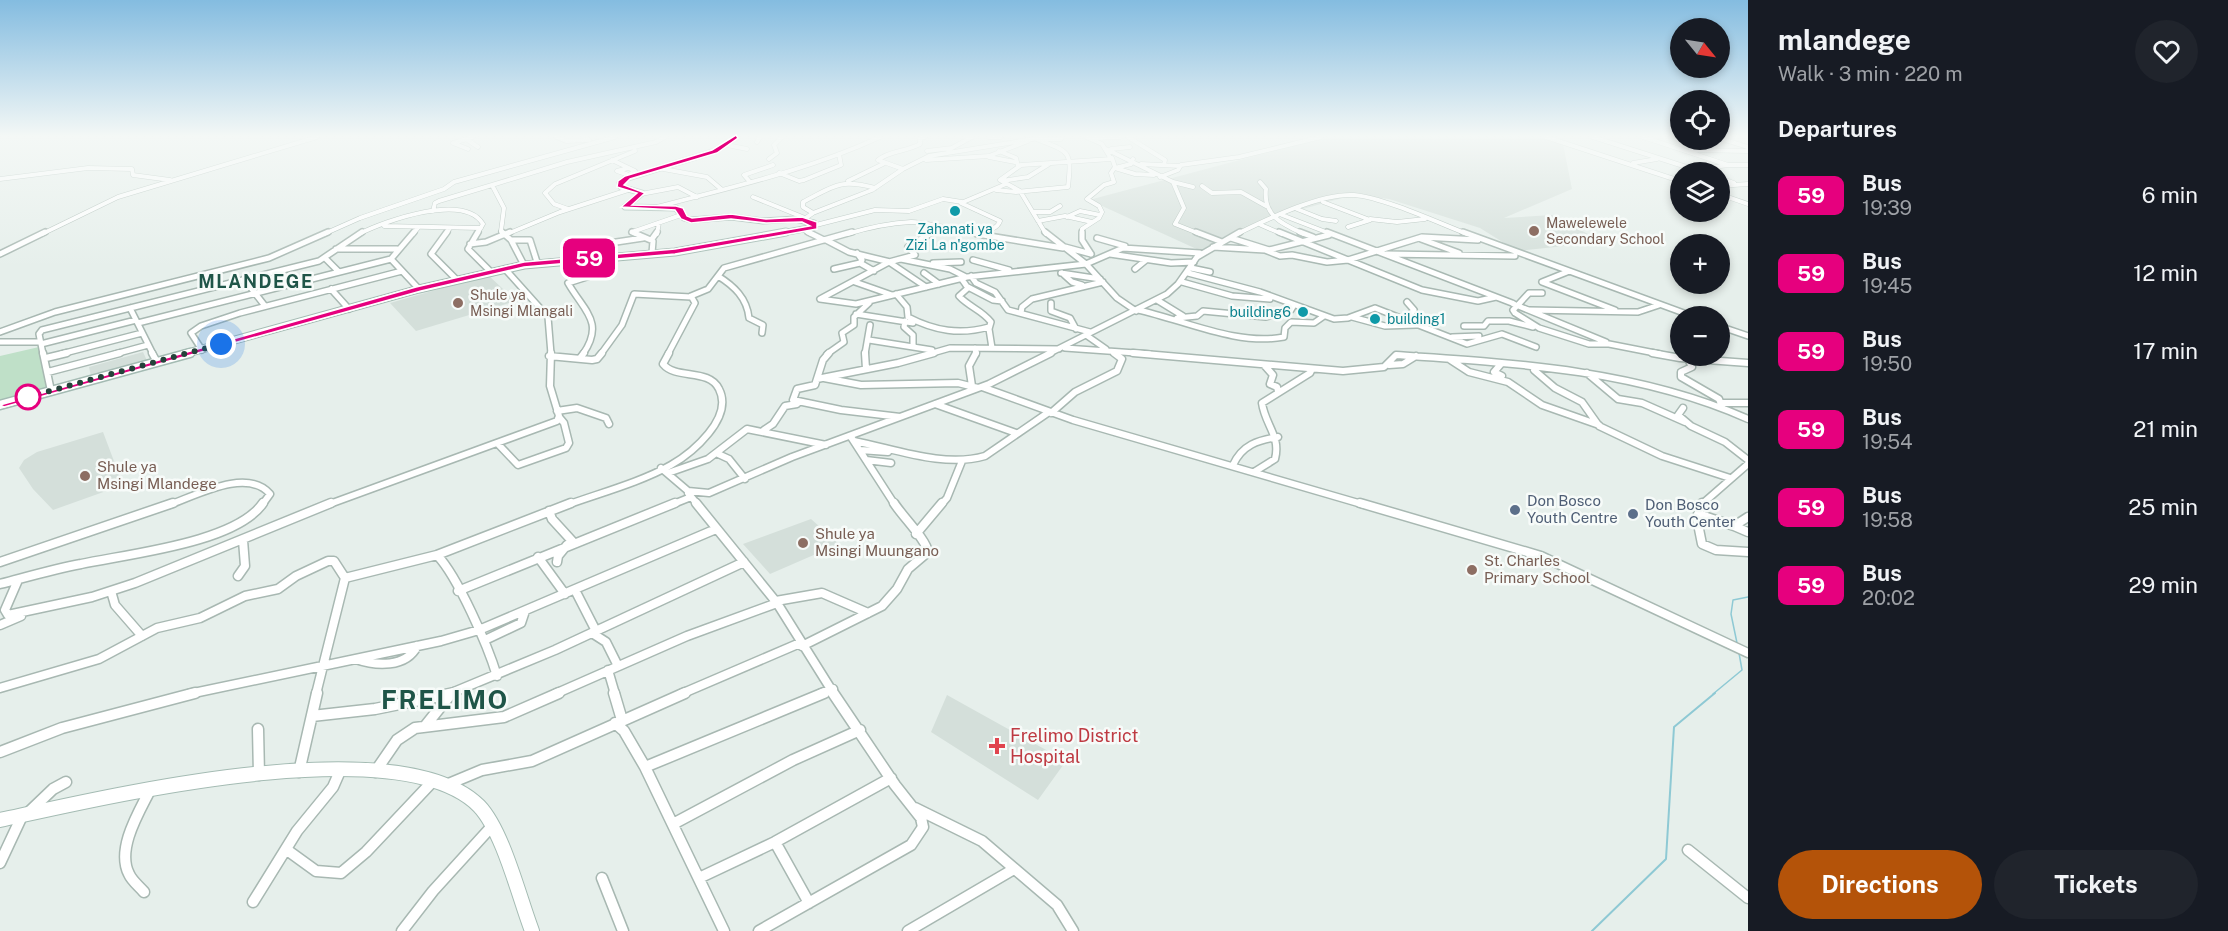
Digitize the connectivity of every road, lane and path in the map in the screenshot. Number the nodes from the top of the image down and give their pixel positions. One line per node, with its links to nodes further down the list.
1 (170, 180): 96 (street)
2 (460, 180): 186 (street)
3 (507, 180): 21 (street)
4 (563, 180): 42 (street)
5 (624, 180): 27 (main road)
6 (711, 180): 28 (street)
7 (755, 180): 16 (street)
8 (886, 180): 26 (street)
9 (1006, 180): 19 (street)
10 (1013, 180): 19 (street)
11 (1069, 180): 30 (street)
12 (1112, 180): 48 (street)
13 (1169, 180): 17 (street)
14 (848, 181): 26 (street); 46 (street)
15 (1730, 181): 20 (street)
16 (750, 182): 28 (street)
17 (1173, 182): 25 (street); 84 (street)
18 (1260, 182): 39 (street)
19 (1004, 183): 29 (street); 30 (street)
20 (1739, 184): 22 (street); 23 (street)
21 (492, 185): 44 (street); 70 (street)
22 (1730, 185)
23 (1748, 185)
24 (1202, 186): 39 (street)
25 (1193, 187)
26 (875, 188): 46 (street)
27 (631, 189): 31 (main road); 42 (street)
28 (721, 189): 32 (street)
29 (994, 190): 30 (street); 35 (street)
30 (1020, 191): 45 (street)
31 (641, 194): 32 (street); 40 (main road)
32 (697, 196): 40 (street)
33 (753, 197): 52 (street)
34 (1730, 198): 37 (street)
35 (962, 202): 59 (street); 67 (street)
36 (1321, 202): 41 (street); 43 (street); 53 (street); 54 (street)
37 (1748, 204)
38 (1060, 206): 45 (street)
39 (1266, 206): 51 (street)
40 (657, 207): 47 (main road)
41 (1333, 208)
42 (568, 209): 70 (street)
43 (1297, 209): 49 (street); 56 (street)
44 (433, 211): 61 (street); 66 (street)
45 (1033, 212): 55 (street)
46 (813, 213): 52 (street)
47 (681, 215): 52 (main road); 58 (street)
48 (1100, 215): 50 (street); 57 (street)
49 (1281, 215): 51 (street); 72 (street)
50 (1067, 217): 55 (street); 57 (street)
51 (1274, 217): 60 (street); 76 (street)
52 (804, 219): 59 (main road)
53 (1370, 219): 54 (street); 63 (street)
54 (1428, 219): 79 (street)
55 (1038, 221): 86 (street)
56 (1336, 221)
57 (1092, 222): 97 (street)
58 (659, 223): 78 (street); 78 (street)
59 (816, 225): 68 (main road)
60 (1261, 225): 75 (street); 82 (street)
61 (382, 226): 64 (street); 89 (street)
62 (937, 227): 69 (street); 71 (street); 81 (street)
63 (1348, 227)
64 (418, 228): 65 (street); 90 (street)
65 (450, 228): 66 (street); 134 (street)
66 (481, 228): 85 (street)
67 (993, 229): 69 (street); 73 (street)
68 (804, 230): 81 (street); 92 (main road)
69 (964, 231): 73 (street)
70 (504, 233): 80 (street); 85 (street)
71 (928, 234): 83 (street); 103 (street)
72 (1329, 235): 76 (street); 95 (street)
73 (993, 237): 86 (street)
74 (1097, 238): 87 (street)
75 (1231, 238): 84 (street); 91 (street)
76 (1315, 238): 82 (street)
77 (1416, 238): 79 (street); 95 (street); 99 (street)
78 (650, 239): 92 (street); 100 (street)
79 (1480, 239): 112 (street)
80 (511, 240): 108 (street); 115 (street)
81 (825, 240): 93 (street); 131 (street)
82 (1302, 241): 91 (street); 107 (street)
83 (929, 242)
84 (1222, 242): 88 (street)
85 (470, 244): 127 (street)
86 (1062, 247): 97 (street); 114 (street)
87 (1131, 247): 94 (street); 98 (street)
88 (1212, 247): 91 (street); 94 (street)
89 (336, 249): 90 (street); 101 (street)
90 (397, 249): 102 (street)
91 (1265, 250): 107 (street)
92 (652, 253): 100 (main road)
93 (857, 253): 109 (street); 111 (street)
94 (1200, 253): 116 (street)
95 (1378, 253): 99 (street); 107 (street); 152 (street)
96 (0, 254)
97 (1091, 254): 104 (street)
98 (1109, 254): 104 (street); 106 (street)
99 (1463, 254): 112 (street)
100 (601, 257): 108 (main road)
101 (325, 258): 123 (street); 133 (street)
102 (391, 259): 121 (street); 123 (street)
103 (899, 259): 109 (street); 113 (street)
104 (1099, 259): 114 (street)
105 (973, 260): 124 (street)
106 (1146, 260): 116 (street); 120 (street)
107 (1348, 260): 152 (street)
108 (537, 262): 115 (main road)
109 (890, 262): 122 (street); 141 (street)
110 (961, 262): 113 (street)
111 (860, 263): 118 (street); 122 (street)
112 (1544, 263): 126 (street)
113 (924, 264): 132 (street)
114 (1086, 264): 119 (street); 136 (street)
115 (524, 265): 117 (main road)
116 (1191, 268): 125 (street); 138 (street); 155 (street)
117 (505, 269): 127 (main road); 207 (street)
118 (834, 269)
119 (1053, 269): 124 (street); 129 (street)
120 (1134, 269)
121 (402, 271): 144 (street); 145 (street)
122 (874, 271): 137 (street)
123 (339, 272): 135 (street)
124 (1017, 272): 132 (street)
125 (1210, 272)
126 (1567, 272): 161 (street); 168 (street)
127 (491, 273): 134 (main road)
128 (924, 273): 139 (street)
129 (1061, 273): 136 (street); 140 (street)
130 (590, 276): 210 (street)
131 (718, 276): 151 (street); 188 (street)
132 (966, 277): 139 (street); 142 (street); 156 (street)
133 (244, 279): 147 (street); 163 (street)
134 (457, 280): 145 (main road)
135 (302, 281): 147 (street); 149 (street)
136 (1102, 281): 140 (street); 167 (street)
137 (855, 282): 150 (street); 153 (street)
138 (1182, 282): 143 (street); 146 (street)
139 (939, 284): 141 (street)
140 (1084, 285): 169 (street)
141 (926, 287): 150 (street)
142 (968, 287): 156 (street); 182 (street)
143 (1196, 287): 146 (street); 155 (street)
144 (331, 289): 149 (street); 164 (street)
145 (419, 289): 164 (main road)
146 (1172, 291): 154 (street)
147 (256, 293): 162 (street); 177 (street)
148 (1542, 293): 160 (street)
149 (313, 294): 162 (street)
150 (894, 294): 153 (street); 175 (street)
151 (691, 297): 210 (street); 257 (street)
152 (1496, 297): 160 (street)
153 (870, 300): 170 (street)
154 (1156, 300): 167 (street); 172 (street)
155 (1279, 300): 159 (street)
156 (1002, 301): 169 (street)
157 (1407, 302): 176 (street)
158 (1051, 303): 184 (street)
159 (1294, 305): 171 (street); 172 (street)
160 (1517, 305): 166 (street); 183 (street)
161 (1659, 305): 165 (street); 168 (street)
162 (264, 306): 204 (street)
163 (130, 308): 177 (street); 196 (street)
164 (350, 309): 204 (main road)
165 (1670, 309)
166 (1529, 310): 168 (street); 197 (street)
167 (1137, 311): 174 (street); 189 (street)
168 (1618, 311)
169 (1021, 313): 184 (street)
170 (856, 314): 175 (street); 223 (street)
171 (1324, 316): 173 (street); 174 (street)
172 (1186, 317): 174 (street)
173 (1352, 317): 176 (street); 179 (street)
174 (1172, 319)
175 (906, 320): 182 (street); 199 (street)
176 (1405, 320): 179 (street)
177 (137, 322): 187 (street); 196 (street)
178 (870, 325): 194 (street)
179 (1416, 325): 193 (street)
180 (1464, 326): 181 (street)
181 (1482, 326): 183 (street); 190 (street)
182 (989, 327): 202 (street)
183 (1539, 328): 197 (street)
184 (1076, 329): 189 (street)
185 (1730, 330): 192 (street)
186 (0, 332)
187 (142, 333): 198 (street); 209 (street)
188 (762, 333)
189 (1088, 333): 203 (street); 206 (street)
190 (1502, 334): 193 (street); 200 (street)
191 (1479, 336): 193 (street)
192 (1748, 336)
193 (1451, 337)
194 (869, 340): 199 (street); 218 (street)
195 (0, 342): 196 (street)
196 (40, 343): 209 (street)
197 (1611, 344): 208 (street)
198 (148, 345): 212 (street); 221 (street)
199 (913, 345): 205 (street)
200 (1536, 347)
201 (975, 348): 202 (street); 205 (street); 225 (street)
202 (992, 348): 203 (street)
203 (1061, 348): 206 (street); 225 (street)
204 (202, 350): 212 (main road)
205 (938, 350): 218 (street)
206 (1110, 350): 216 (street); 236 (street)
207 (549, 356): 210 (street); 237 (street)
208 (1670, 356)
209 (46, 358): 221 (street)
210 (580, 358)
211 (1448, 358): 215 (street); 219 (street); 224 (street)
212 (157, 362): 226 (main road)
213 (1730, 362): 214 (street)
214 (1748, 363)
215 (1501, 364): 220 (street); 224 (street)
216 (1265, 366): 219 (street); 227 (street)
217 (1692, 366): 233 (street)
218 (867, 369): 223 (street)
219 (1312, 369): 227 (street)
220 (1534, 369): 222 (street); 242 (street)
221 (48, 372): 226 (street)
222 (1587, 373): 233 (street); 240 (street)
223 (820, 378): 225 (street); 228 (street)
224 (1508, 382): 242 (street)
225 (977, 387): 231 (street); 236 (street)
226 (51, 391): 232 (main road)
227 (1278, 391): 245 (street)
228 (793, 399): 230 (street); 234 (street)
229 (1748, 403): 233 (street)
230 (800, 404): 234 (street); 238 (street)
231 (935, 404): 238 (street); 244 (street)
232 (0, 405)
233 (1722, 405): 239 (street)
234 (785, 406): 243 (street)
235 (1683, 408): 240 (street)
236 (1050, 412): 244 (street); 256 (street)
237 (558, 414): 241 (street); 247 (street); 247 (street)
238 (902, 417): 246 (street)
239 (1747, 419)
240 (1685, 422): 255 (street)
241 (609, 424)
242 (1599, 425): 260 (street)
243 (764, 430): 248 (street); 251 (street)
244 (1016, 433): 253 (street)
245 (1278, 437): 256 (street); 258 (street)
246 (852, 439): 248 (street); 249 (street); 250 (street)
247 (498, 444): 270 (street)
248 (826, 445): 261 (street)
249 (893, 449): 250 (street); 253 (street)
250 (860, 450): 252 (street)
251 (716, 453): 259 (street); 261 (street)
252 (866, 460): 254 (street); 269 (street)
253 (962, 460): 269 (street)
254 (891, 463)
255 (1748, 464): 260 (street)
256 (1233, 465): 258 (street)
257 (662, 468): 259 (street); 263 (street)
258 (1254, 472): 297 (street)
259 (668, 473): 262 (street)
260 (1731, 478): 264 (street)
261 (745, 479): 262 (street)
262 (689, 495): 267 (street); 271 (street)
263 (549, 511): 271 (street); 273 (street)
264 (1698, 514): 266 (street); 272 (street)
265 (1748, 517): 266 (street)
266 (1734, 526): 268 (street)
267 (716, 529): 276 (street); 282 (street)
268 (1748, 532)
269 (916, 534): 289 (street)
270 (243, 540): 278 (street); 283 (street)
271 (570, 543): 274 (street); 275 (street)
272 (1748, 552)
273 (437, 555): 279 (street); 284 (street)
274 (538, 557): 284 (street); 285 (street)
275 (557, 562)
276 (744, 562): 286 (street); 293 (street)
277 (1, 564): 280 (street)
278 (238, 576)
279 (345, 578): 294 (street); 298 (street)
280 (18, 580): 281 (street); 290 (street)
281 (0, 585)
282 (575, 590): 285 (street); 293 (street)
283 (111, 591): 288 (street); 294 (street)
284 (458, 591): 292 (street)
285 (565, 594): 287 (street)
286 (777, 602): 289 (street); 296 (street); 299 (street)
287 (525, 611): 292 (street); 295 (street)
288 (26, 613): 290 (street); 291 (street)
289 (868, 614): 296 (street)
290 (4, 617)
291 (0, 625)
292 (479, 630): 295 (street); 298 (street)
293 (594, 632): 299 (street); 301 (street)
294 (142, 636): 302 (street)
295 (485, 640): 301 (street)
296 (801, 645): 303 (street); 306 (street)
297 (1748, 653)
298 (324, 665): 305 (street); 310 (street)
299 (618, 666): 300 (street)
300 (608, 670): 306 (street); 307 (street)
301 (497, 676): 304 (street)
302 (0, 688)
303 (833, 689): 309 (street); 311 (street)
304 (451, 694): 305 (street); 307 (street)
305 (312, 716): 313 (street)
306 (619, 721): 311 (street); 318 (street)
307 (426, 725): 314 (street)
308 (258, 729): 315 (street)
309 (860, 730): 316 (street); 323 (street)
310 (0, 752)
311 (645, 767): 323 (street)
312 (340, 771): 313 (main road); 314 (main road); 326 (street)
313 (299, 772): 315 (main road)
314 (375, 772): 318 (main road)
315 (259, 775): 319 (main road)
316 (891, 778): 320 (street); 325 (street)
317 (66, 782): 321 (street)
318 (440, 783): 324 (main road); 326 (street)
319 (151, 787): 321 (main road); 332 (street)
320 (913, 807): 329 (street); 335 (street)
321 (24, 815): 322 (main road); 328 (street)
322 (0, 820)
323 (673, 824): 331 (street)
324 (493, 825): 336 (street); 337 (main road)
325 (776, 842): 331 (street); 335 (street)
326 (287, 850): 334 (street)
327 (1688, 850): 333 (street)
328 (0, 863)
329 (1014, 868): 341 (street); 342 (street)
330 (602, 878): 338 (street)
331 (699, 878): 339 (street)
332 (144, 892)
333 (1748, 898)
334 (253, 902)
335 (809, 903): 340 (street)
336 (402, 931)
337 (532, 931)
338 (623, 931)
339 (724, 931)
340 (759, 931)
341 (908, 931)
342 (1074, 931)

